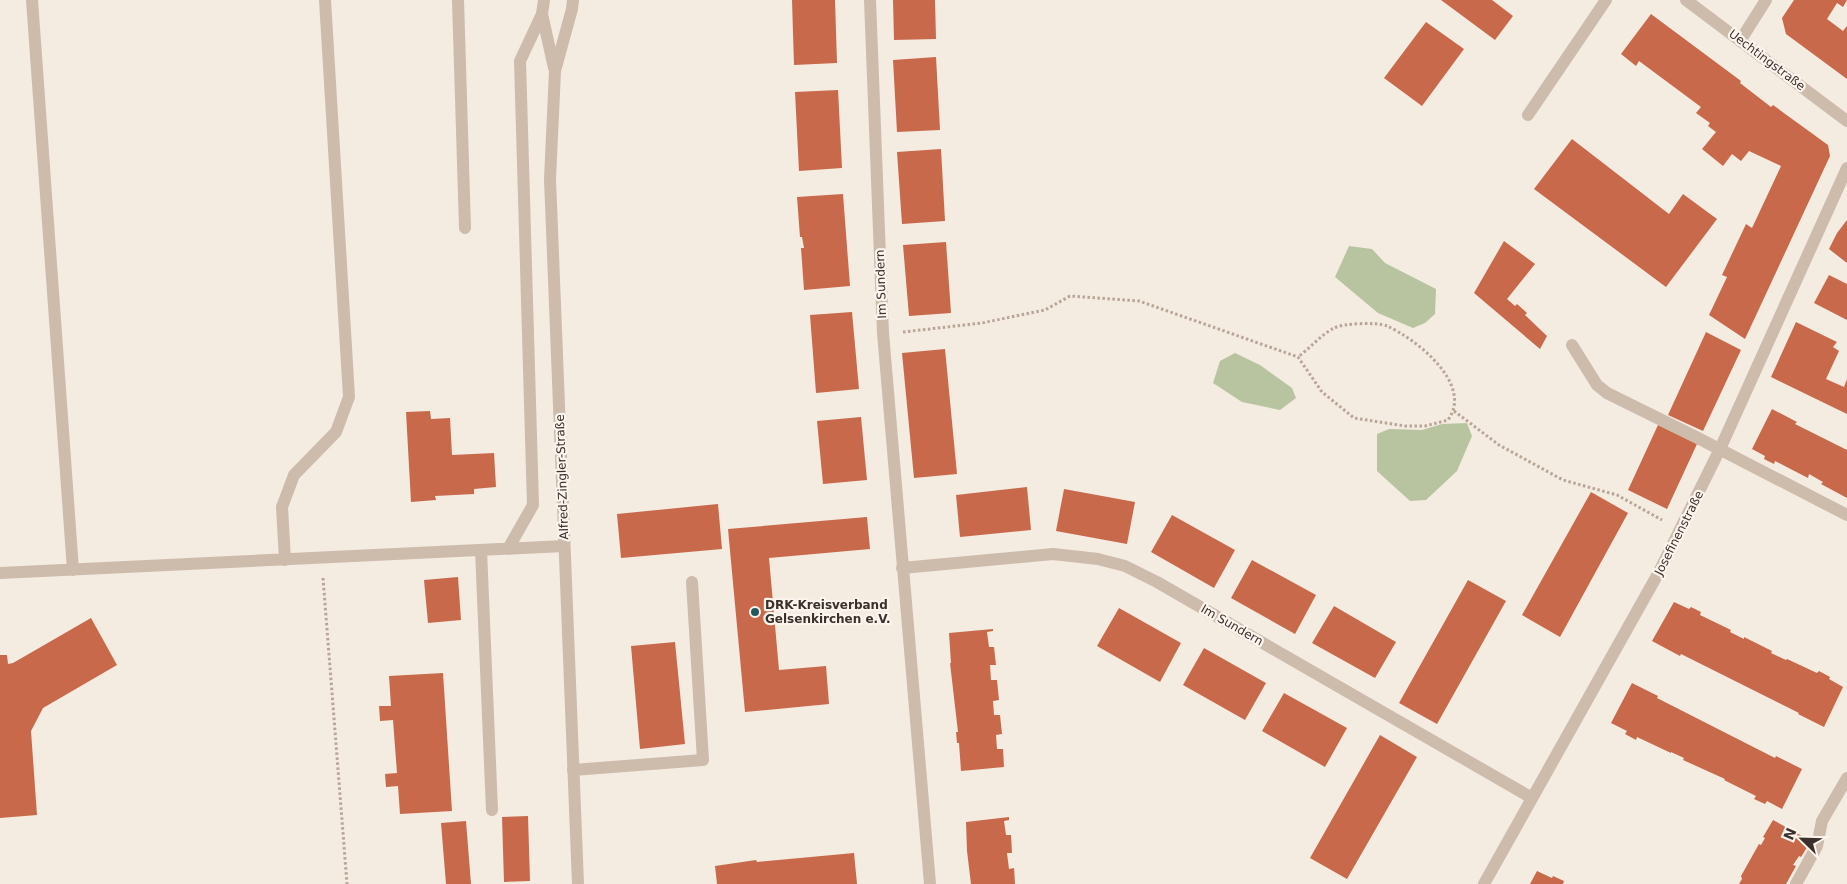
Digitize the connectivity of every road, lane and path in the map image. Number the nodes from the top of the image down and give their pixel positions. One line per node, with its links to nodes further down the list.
1 (32, 0): 30 (street)
2 (325, 0): 28 (street)
3 (458, 0): 16 (street)
4 (544, 0): 10 (street, Alfred-Zingler-Straße)
5 (573, 0): 12 (street, Alfred-Zingler-Straße)
6 (870, 0): 17 (street, Im Sundern)
7 (1606, 0): 13 (street)
8 (1686, 0): 11 (street, Uechtingstraße)
9 (1766, 0): 11 (street)
10 (542, 14): 12 (street, Alfred-Zingler-Straße); 25 (street)
11 (1740, 41): 14 (street, Uechtingstraße)
12 (554, 71): 24 (street, Alfred-Zingler-Straße)
13 (1528, 115)
14 (1847, 121)
15 (1847, 168): 21 (street, Josefinenstraße)
16 (465, 228)
17 (883, 333): 19 (path); 29 (street, Im Sundern)
18 (1572, 345): 21 (street)
19 (1298, 357): 20 (path); 20 (path)
20 (1454, 411): 23 (path)
21 (1720, 449): 22 (street); 23 (street, Josefinenstraße)
22 (1847, 516)
23 (1680, 531): 35 (street, Josefinenstraße)
24 (564, 546): 25 (street); 33 (street, Alfred-Zingler-Straße)
25 (508, 548): 26 (street)
26 (481, 550): 27 (street); 36 (street)
27 (321, 559): 28 (street); 37 (path)
28 (285, 560): 30 (street)
29 (902, 568): 35 (street, Im Sundern); 39 (street, Im Sundern)
30 (74, 570): 31 (street)
31 (0, 573)
32 (692, 582): 33 (street)
33 (573, 770): 38 (street, Alfred-Zingler-Straße)
34 (1847, 778): 41 (street)
35 (1532, 798): 40 (street, Josefinenstraße)
36 (492, 810)
37 (347, 884)
38 (578, 884)
39 (930, 884)
40 (1484, 884)
41 (1796, 884)

